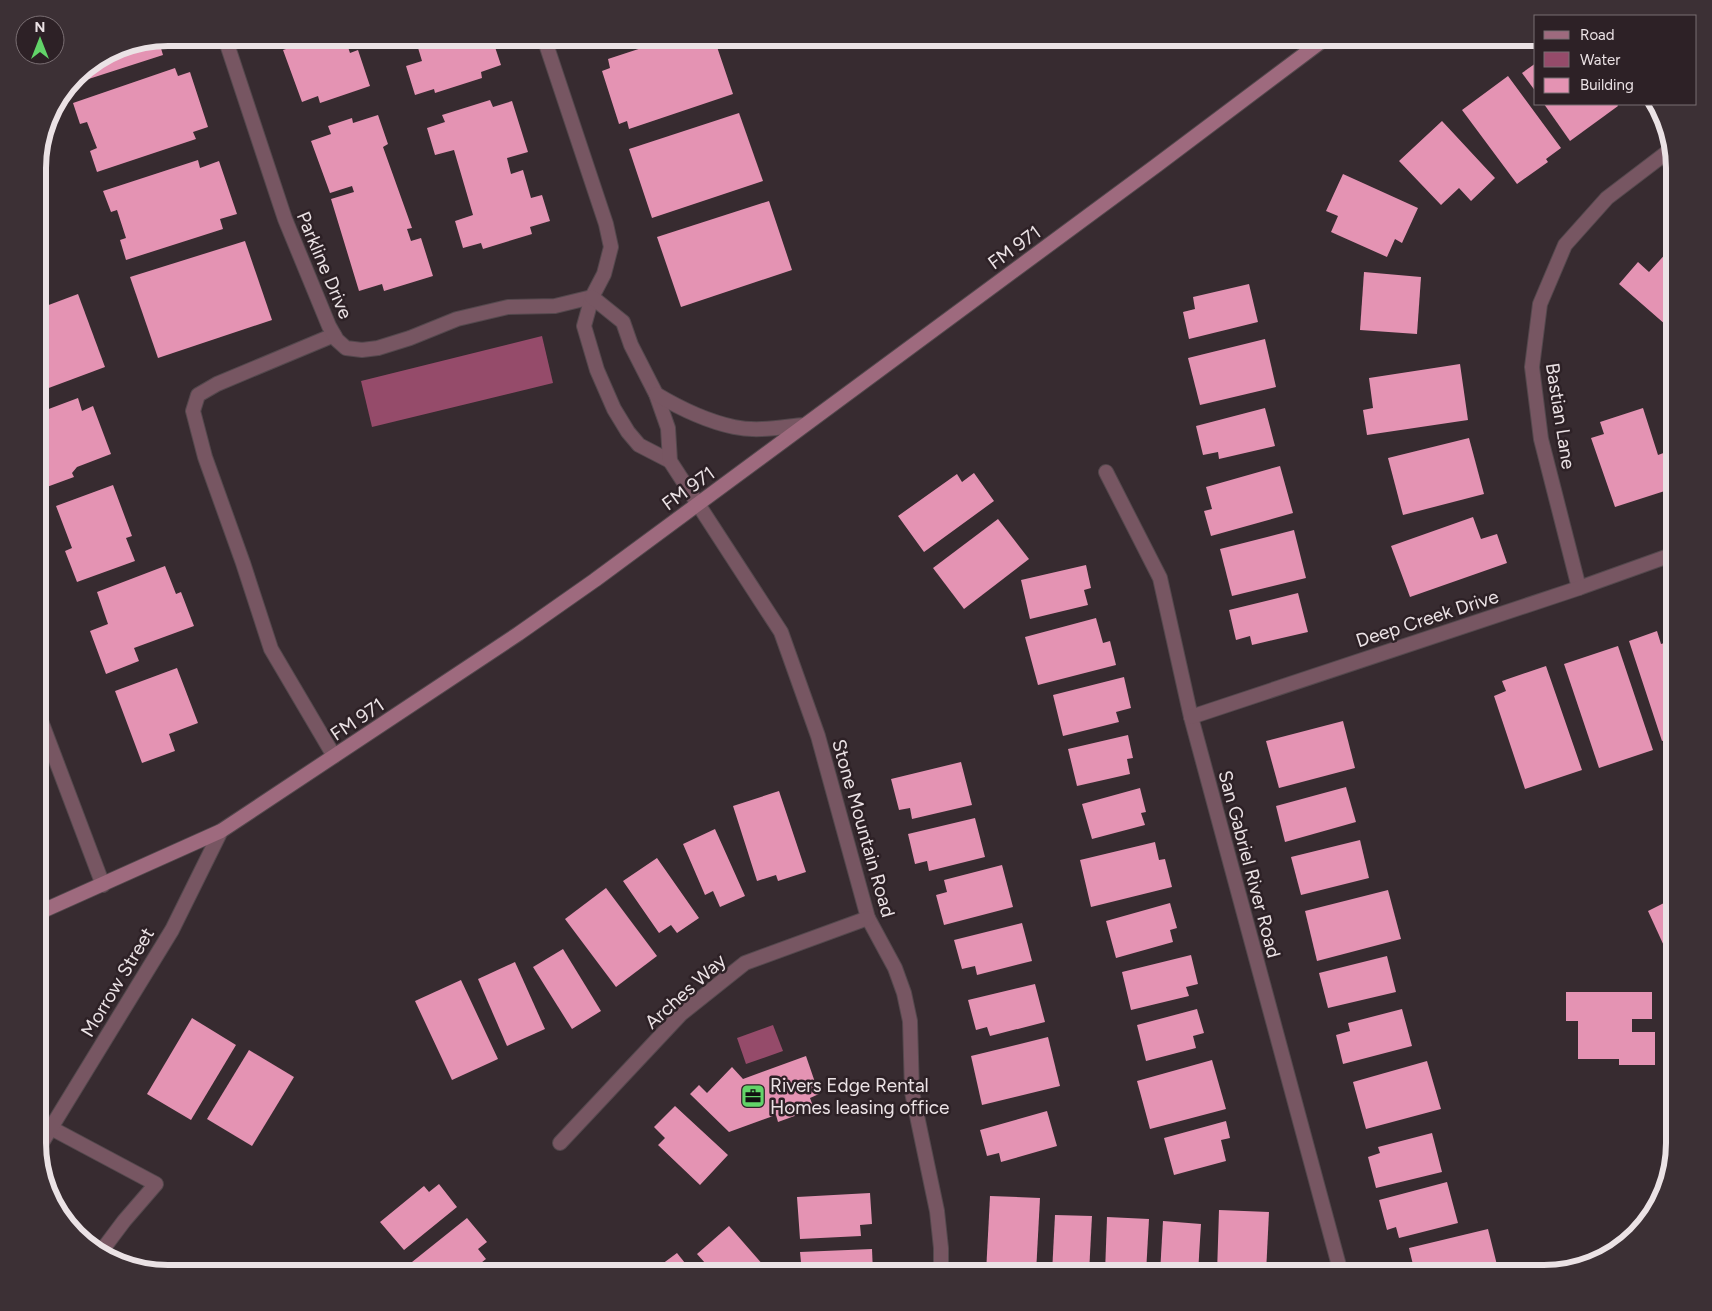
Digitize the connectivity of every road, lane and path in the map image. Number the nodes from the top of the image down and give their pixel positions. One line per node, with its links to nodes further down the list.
1 (228, 46): 6 (street, Parkline Drive)
2 (547, 46): 5 (street)
3 (1315, 46): 8 (main road, FM 971 / FM 971)
4 (1665, 154): 13 (street, Bastian Lane)
5 (592, 297): 6 (street, Parkline Drive); 7 (street); 9 (street)
6 (334, 335): 16 (street)
7 (656, 394): 8 (street); 9 (street)
8 (804, 425): 11 (main road, FM 971 / FM 971)
9 (670, 461): 11 (street)
10 (1106, 472): 14 (street, San Gabriel River Road)
11 (698, 504): 16 (main road, FM 971 / FM 971); 20 (street, Stone Mountain Road)
12 (1666, 557): 13 (street, Deep Creek Drive)
13 (1579, 588): 14 (street, Deep Creek Drive)
14 (1191, 717): 26 (street, San Gabriel River Road)
15 (47, 737): 18 (street)
16 (334, 756): 17 (main road, FM 971 / FM 971)
17 (221, 831): 18 (main road, FM 971 / FM 971); 21 (street, Morrow Street)
18 (103, 885): 19 (main road, FM 971 / FM 971)
19 (47, 909)
20 (868, 918): 23 (street, Arches Way); 25 (street, Stone Mountain Road)
21 (51, 1128): 22 (street, Morrow Street); 24 (street)
22 (47, 1134)
23 (560, 1143)
24 (105, 1247)
25 (941, 1265)
26 (1339, 1265)

